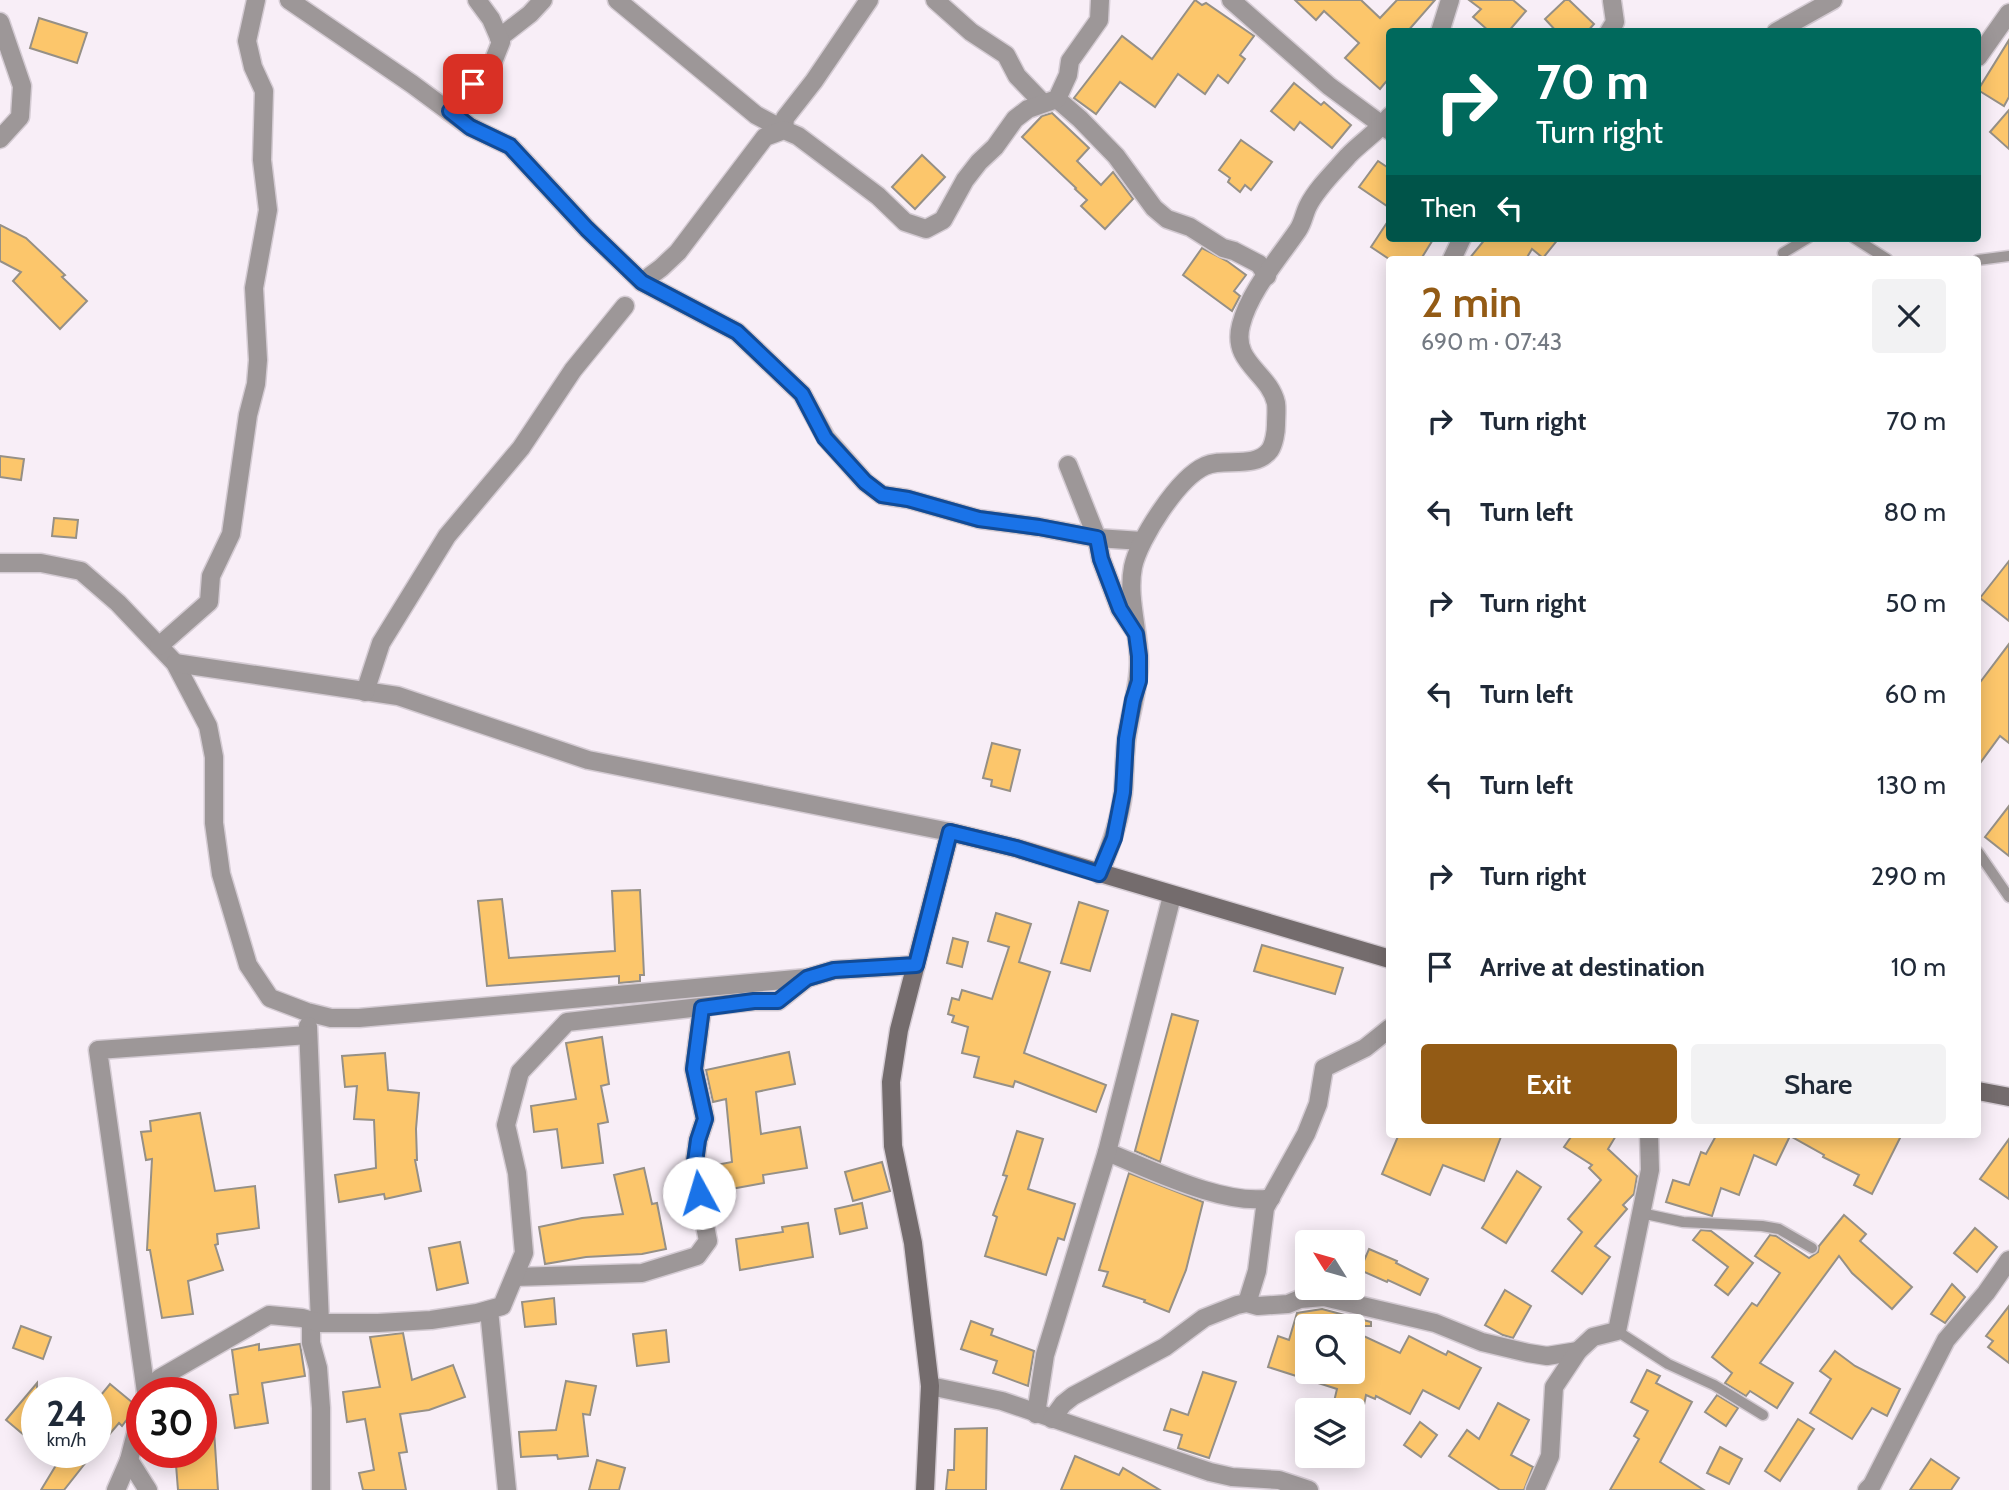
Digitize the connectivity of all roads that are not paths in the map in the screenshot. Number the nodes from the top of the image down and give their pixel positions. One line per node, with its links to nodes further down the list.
1 (256, 0): 40 (street)
2 (289, 0): 21 (street)
3 (477, 0): 18 (street)
4 (543, 0): 18 (street)
5 (617, 0): 24 (street)
6 (869, 0): 24 (street)
7 (935, 0): 20 (street)
8 (1100, 0): 20 (street)
9 (1231, 0): 22 (street)
10 (1450, 0): 15 (street)
11 (1833, 0): 17 (street)
12 (1612, 1): 16 (street)
13 (2009, 13): 19 (street)
14 (0, 22): 25 (street)
15 (1441, 28)
16 (1611, 28)
17 (1783, 28)
18 (499, 37): 21 (street)
19 (1981, 53)
20 (1050, 101): 24 (street); 32 (street)
21 (450, 111): 33 (street)
22 (1386, 123)
23 (1386, 125): 32 (street)
24 (784, 130): 33 (street)
25 (0, 139)
26 (1801, 242): 28 (lane)
27 (1860, 242): 29 (lane)
28 (1783, 253)
29 (1882, 256)
30 (2009, 256): 31 (lane)
31 (1981, 260)
32 (1268, 267): 37 (street)
33 (642, 282): 36 (street)
34 (625, 306): 42 (street)
35 (1068, 465): 36 (street)
36 (1097, 538): 37 (street); 39 (street)
37 (1142, 541): 39 (street)
38 (0, 563): 40 (street)
39 (1136, 634): 45 (street)
40 (159, 646): 41 (street)
41 (175, 663): 42 (street); 52 (street)
42 (365, 692): 43 (street)
43 (950, 832): 45 (street); 49 (street)
44 (1981, 856): 47 (lane)
45 (1099, 874): 46 (street)
46 (1172, 896): 48 (street); 58 (street)
47 (2009, 897)
48 (1386, 958)
49 (916, 965): 50 (street); 71 (street)
50 (807, 978): 51 (street); 52 (street)
51 (702, 1008): 63 (street); 63 (street)
52 (307, 1012): 54 (street)
53 (1386, 1031): 59 (street)
54 (309, 1035): 66 (street); 69 (street)
55 (1981, 1092): 56 (street)
56 (2009, 1097)
57 (1650, 1138): 60 (street)
58 (1107, 1152): 59 (street); 73 (street)
59 (1271, 1198): 64 (street)
60 (1641, 1213): 61 (lane); 67 (street)
61 (1812, 1248)
62 (2009, 1260): 83 (street)
63 (515, 1277): 65 (street)
64 (1247, 1303): 68 (street); 73 (street)
65 (489, 1310): 66 (street); 79 (street)
66 (316, 1322): 70 (street); 78 (street)
67 (1617, 1331): 68 (street); 72 (lane)
68 (1578, 1351): 82 (street)
69 (144, 1377)
70 (162, 1377)
71 (930, 1386): 73 (street); 80 (street)
72 (1763, 1415)
73 (1044, 1416): 81 (street)
74 (126, 1467): 76 (street)
75 (134, 1468): 77 (street)
76 (116, 1490)
77 (148, 1490)
78 (321, 1490)
79 (506, 1490)
80 (925, 1490)
81 (1309, 1490)
82 (1535, 1490)
83 (1867, 1490)

